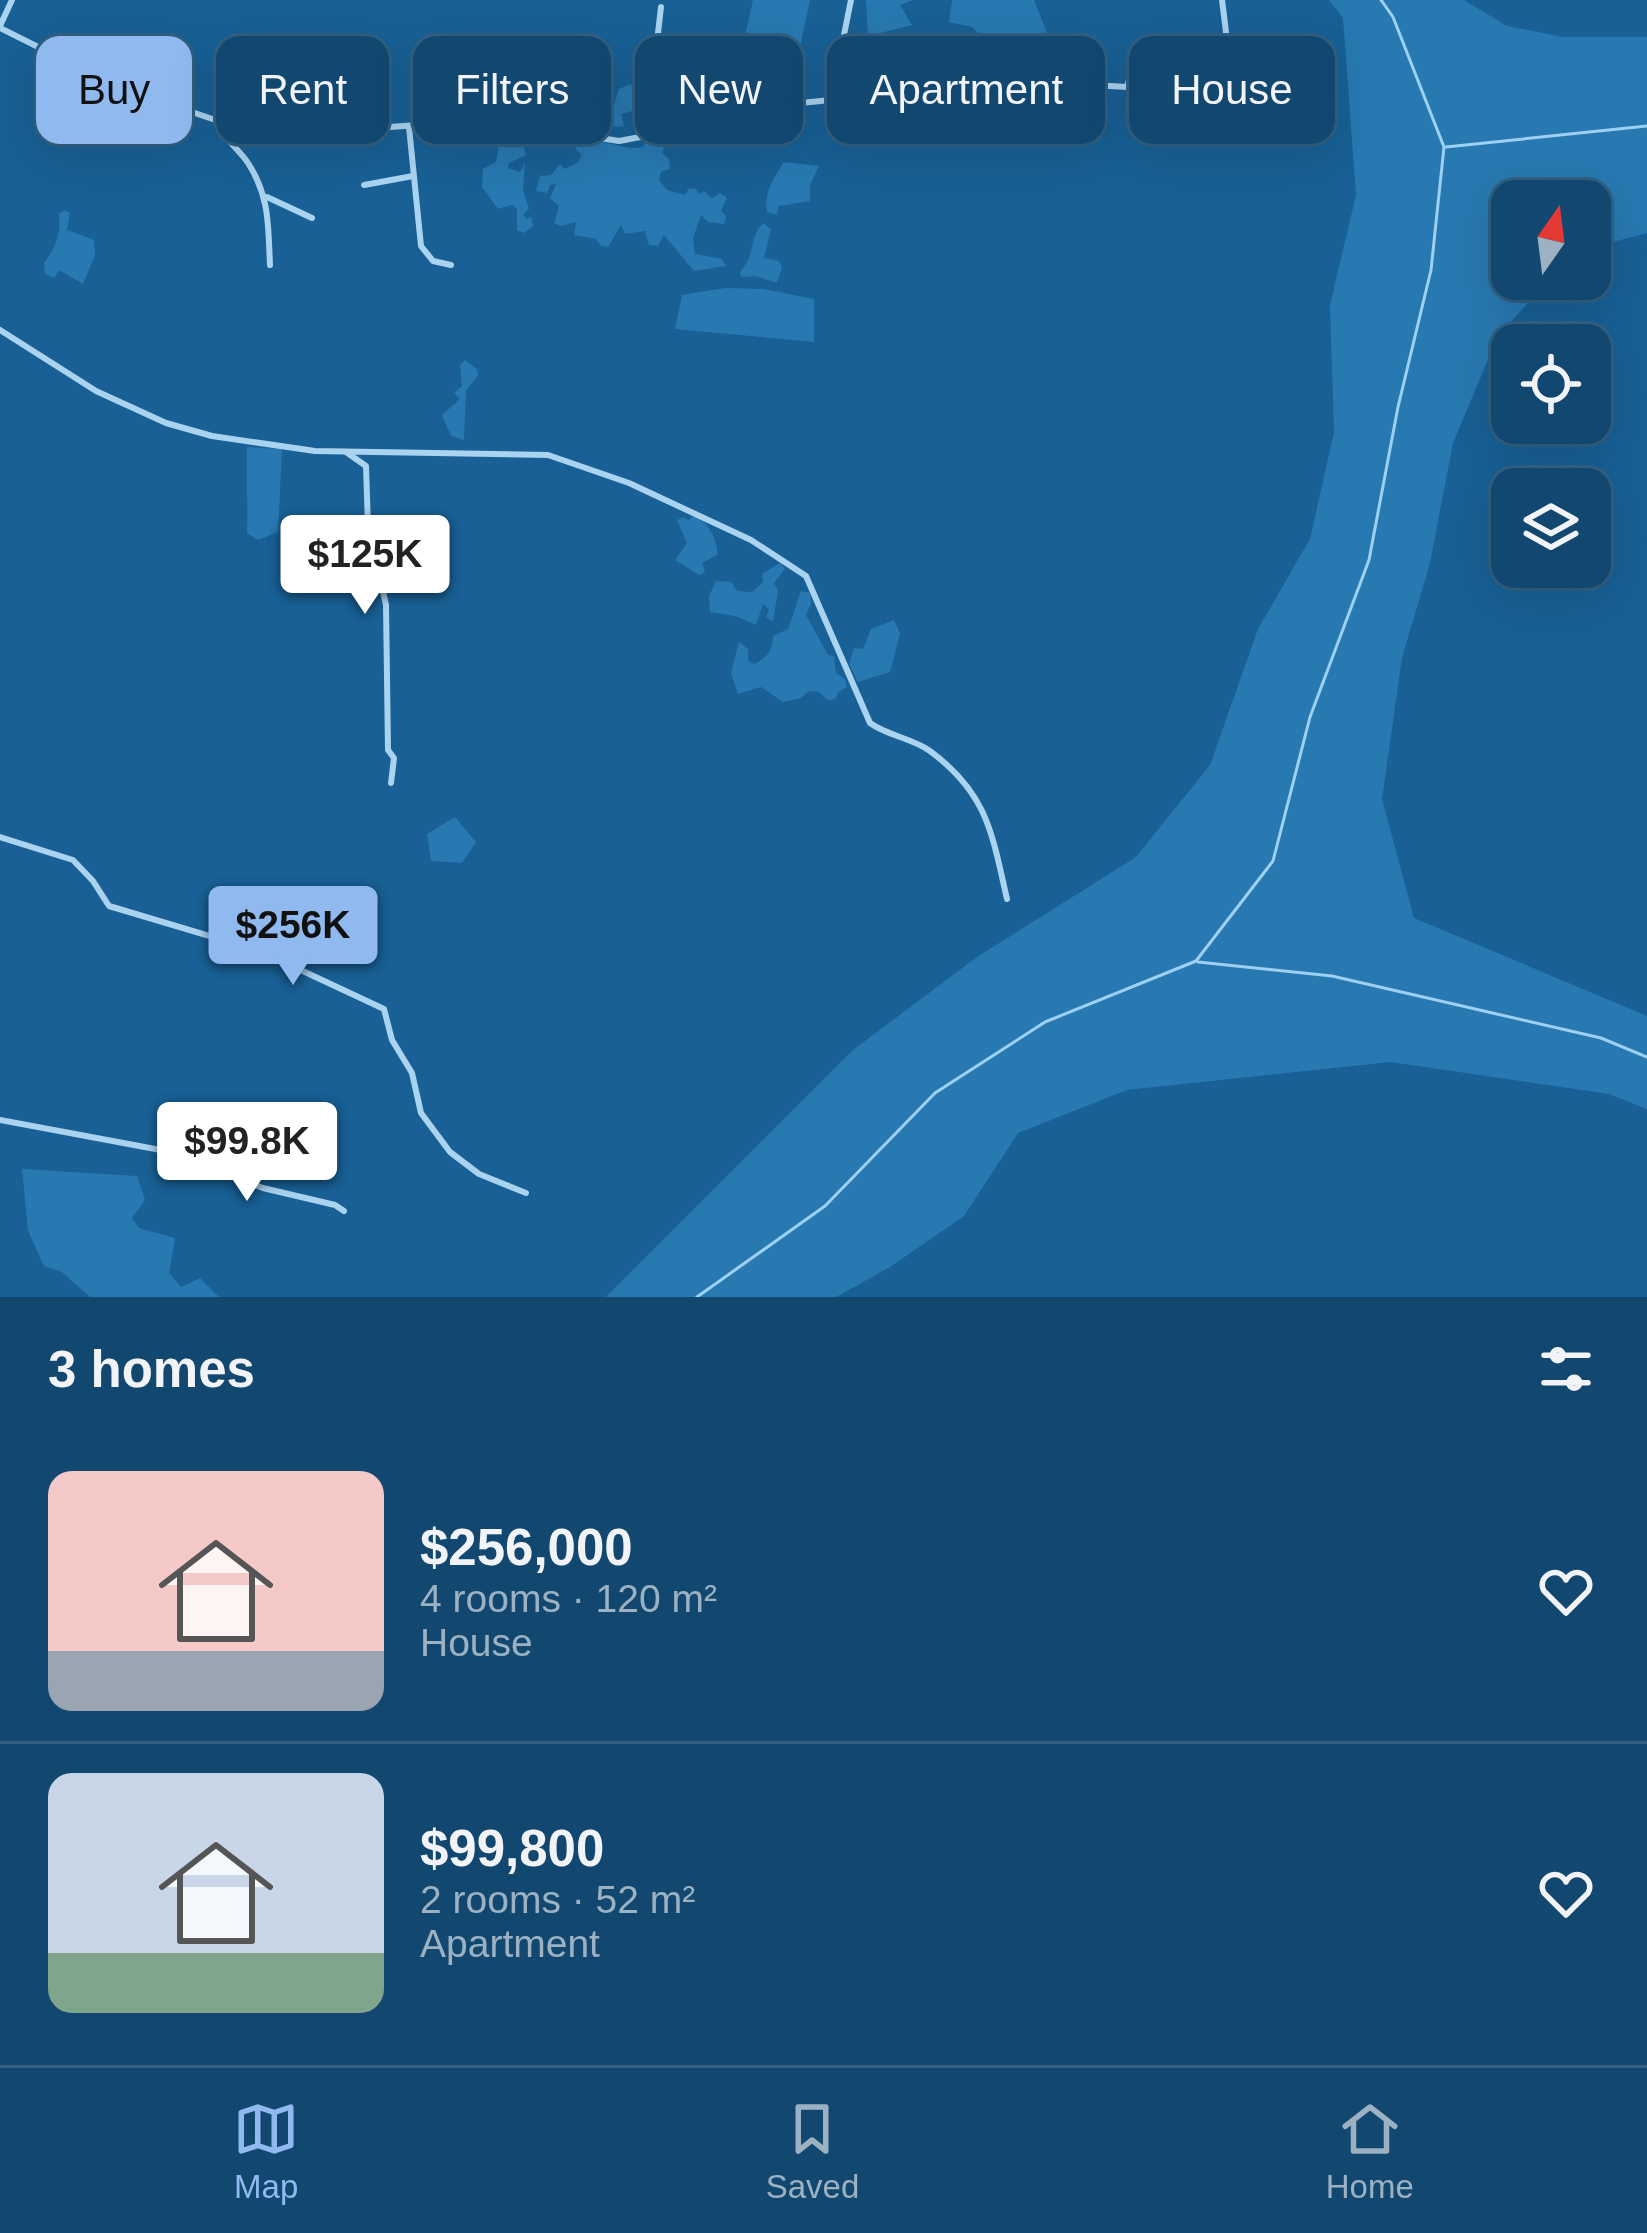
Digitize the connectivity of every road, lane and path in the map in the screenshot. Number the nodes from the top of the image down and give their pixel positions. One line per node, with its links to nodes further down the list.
1 (12, 0): 5 (street)
2 (851, 0): 7 (street)
3 (1222, 0): 8 (street)
4 (661, 8): 6 (street)
5 (0, 27): 9 (street)
6 (658, 36)
7 (844, 36)
8 (1105, 86)
9 (216, 123)
10 (389, 127): 11 (street)
11 (409, 127): 12 (street); 14 (street)
12 (635, 138)
13 (232, 144): 16 (street)
14 (413, 176): 15 (street); 19 (street)
15 (364, 184)
16 (266, 197): 17 (street); 18 (street)
17 (312, 218)
18 (270, 265)
19 (451, 265)
20 (0, 330): 21 (street)
21 (346, 452): 22 (street); 24 (street)
22 (391, 783)
23 (0, 837): 26 (street)
24 (1007, 899)
25 (0, 1120): 27 (street)
26 (526, 1193)
27 (344, 1210)

